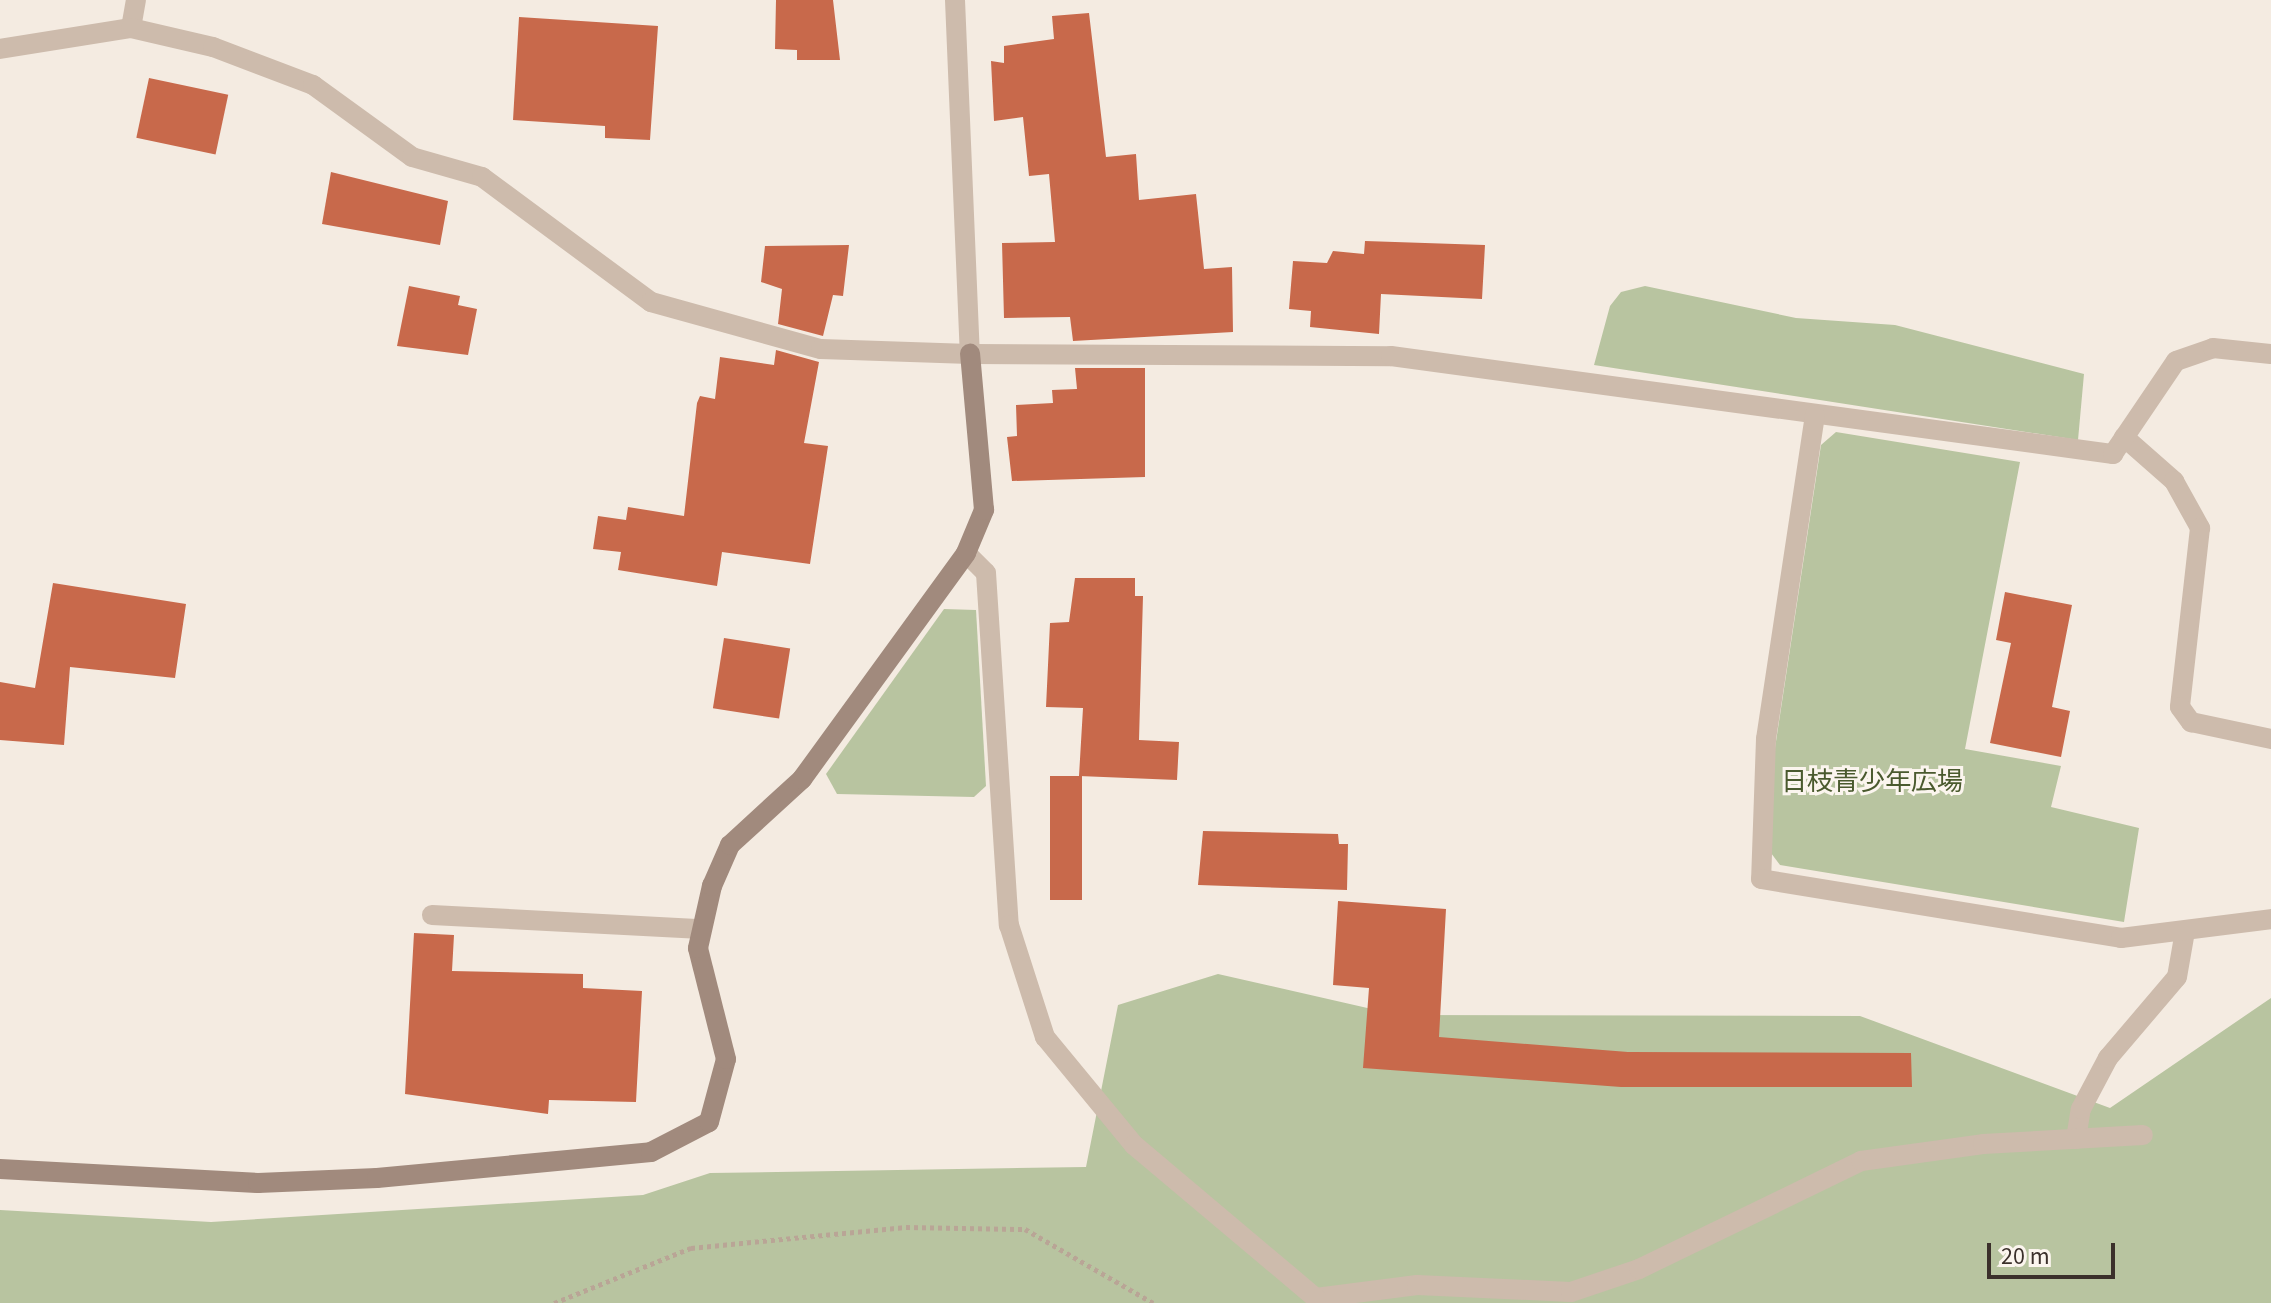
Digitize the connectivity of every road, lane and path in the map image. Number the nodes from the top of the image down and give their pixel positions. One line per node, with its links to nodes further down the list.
1 (136, 0): 3 (street)
2 (955, 0): 5 (street)
3 (131, 28): 4 (street); 5 (street)
4 (0, 49)
5 (970, 354): 7 (street); 9 (street)
6 (2271, 354): 8 (street)
7 (1815, 415): 8 (street); 14 (street)
8 (2124, 437): 10 (street)
9 (966, 553): 13 (street); 18 (street)
10 (2271, 739)
11 (432, 915): 13 (street)
12 (2271, 919): 14 (street)
13 (697, 929): 17 (street)
14 (2185, 931): 16 (street)
15 (2143, 1135): 16 (street)
16 (2076, 1139): 18 (street)
17 (0, 1169)
18 (1321, 1300)
19 (554, 1303): 20 (path)
20 (1153, 1303)

